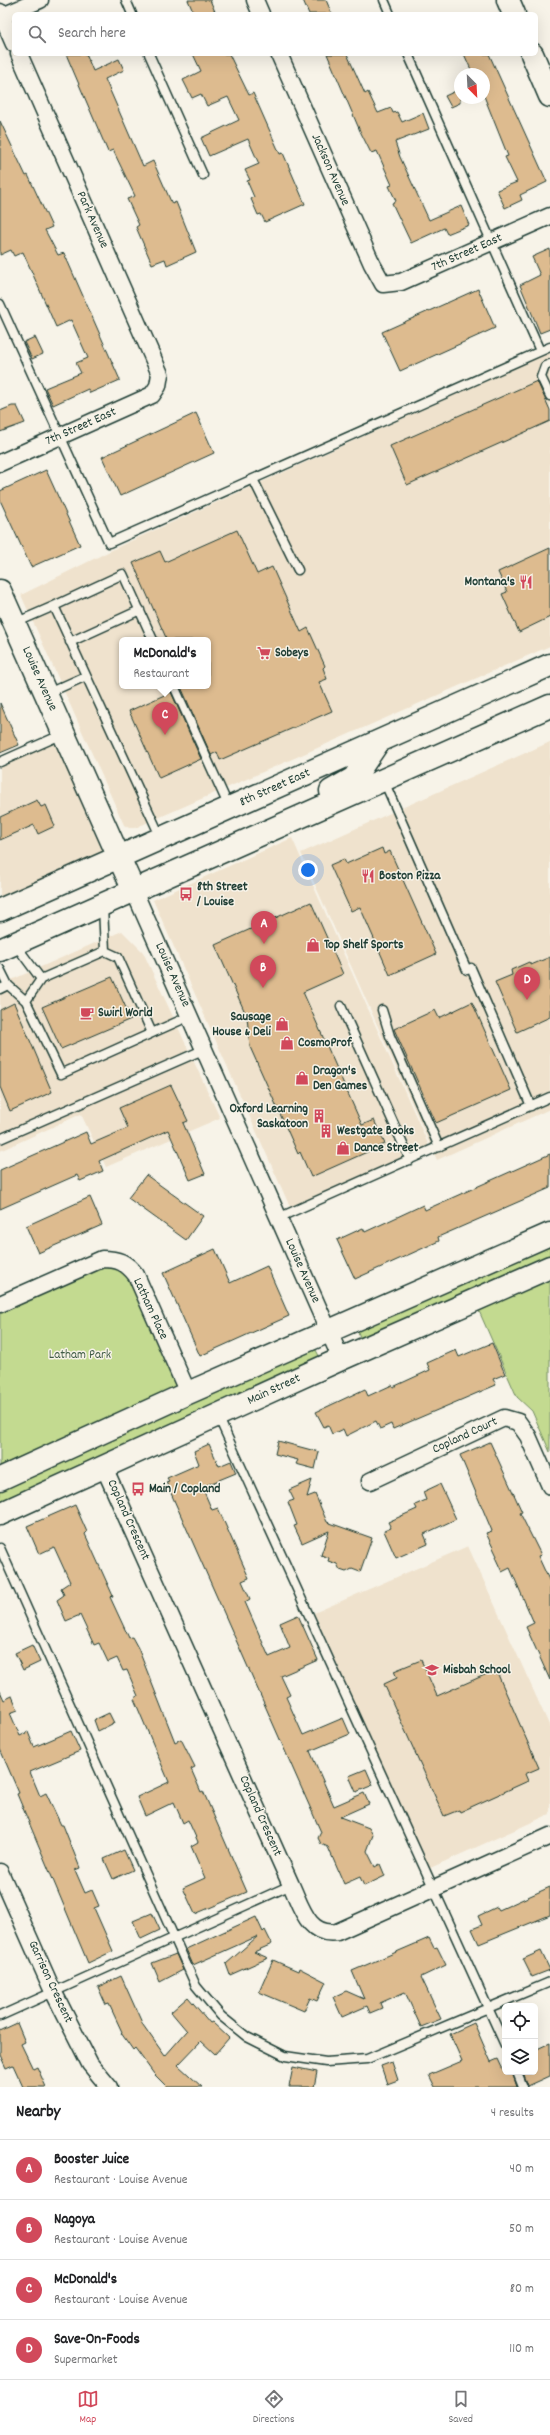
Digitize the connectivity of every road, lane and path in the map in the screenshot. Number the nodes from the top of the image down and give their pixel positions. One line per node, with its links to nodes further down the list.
1 (40, 0): 10 (street)
2 (126, 0): 6 (lane)
3 (255, 0): 7 (street)
4 (384, 0): 8 (lane)
5 (508, 0): 9 (street)
6 (131, 12)
7 (260, 12)
8 (389, 12)
9 (513, 12)
10 (1, 15): 11 (street)
11 (12, 40)
12 (19, 56): 26 (street, Park Avenue)
13 (150, 56): 18 (lane)
14 (280, 56): 21 (street, Jackson Avenue)
15 (409, 56): 20 (lane)
16 (533, 56): 17 (street)
17 (550, 96)
18 (203, 175)
19 (550, 216): 20 (street, 7th Street East)
20 (491, 242): 21 (street, 7th Street East); 24 (lane)
21 (383, 284)
22 (0, 304): 28 (lane)
23 (550, 347): 24 (lane)
24 (540, 351): 30 (lane)
25 (550, 364): 27 (lane)
26 (158, 386): 28 (street, 7th Street East)
27 (550, 396)
28 (60, 436): 29 (street, 7th Street East); 30 (lane)
29 (0, 463)
30 (253, 479): 31 (lane)
31 (298, 570)
32 (0, 592): 35 (street, Louise Avenue)
33 (54, 606): 34 (lane); 35 (lane); 37 (lane)
34 (140, 610): 36 (lane); 37 (lane)
35 (14, 624): 41 (street, Louise Avenue)
36 (152, 637)
37 (70, 642): 39 (lane)
38 (550, 665): 44 (street, 8th Street East)
39 (86, 676): 41 (lane); 49 (lane)
40 (175, 689): 47 (lane)
41 (46, 694): 43 (street, Louise Avenue)
42 (550, 706): 46 (street)
43 (63, 734): 45 (lane); 50 (street, Louise Avenue)
44 (377, 744): 47 (street, 8th Street East); 48 (street)
45 (0, 762)
46 (384, 780): 48 (street); 66 (lane)
47 (229, 808): 49 (street, 8th Street East)
48 (262, 834): 51 (street)
49 (162, 838): 50 (street, 8th Street East)
50 (119, 858): 51 (street, Louise Avenue); 53 (street, 8th Street East)
51 (134, 891): 52 (street); 62 (street, Louise Avenue)
52 (103, 905): 54 (street); 55 (lane)
53 (0, 910)
54 (7, 947): 57 (lane)
55 (105, 951): 57 (lane); 63 (lane)
56 (0, 969): 58 (lane)
57 (42, 979): 59 (lane)
58 (4, 987): 59 (lane)
59 (26, 1001): 63 (lane)
60 (341, 1006): 69 (lane)
61 (382, 1010): 68 (lane)
62 (190, 1016): 63 (lane); 64 (street, Louise Avenue)
63 (152, 1033)
64 (205, 1049): 67 (lane); 70 (street, Louise Avenue)
65 (550, 1097): 66 (lane)
66 (531, 1106): 68 (lane)
67 (0, 1139)
68 (439, 1147): 69 (lane)
69 (410, 1160): 70 (lane)
70 (278, 1218): 74 (street, Louise Avenue)
71 (550, 1234): 74 (street)
72 (550, 1267): 75 (street, Main Street)
73 (0, 1304): 76 (street, Latham Place)
74 (329, 1333): 75 (street, Louise Avenue); 76 (street)
75 (341, 1359): 77 (street, Main Street)
76 (188, 1393): 79 (street)
77 (218, 1416): 78 (street, Main Street); 87 (lane)
78 (104, 1466): 82 (street, Main Street); 86 (street, Copland Crescent)
79 (0, 1479)
80 (370, 1480): 81 (street, Copland Court)
81 (550, 1486)
82 (0, 1514)
83 (0, 1548): 88 (lane)
84 (550, 1836): 87 (street, Copland Crescent)
85 (0, 1872): 90 (street, Garrison Crescent)
86 (291, 1885): 87 (street, Copland Crescent); 88 (lane)
87 (433, 1887): 91 (lane)
88 (174, 1937): 90 (lane); 91 (lane)
89 (550, 1982): 91 (lane)
90 (54, 1992): 92 (lane); 95 (street, Garrison Crescent)
91 (489, 2009): 93 (lane)
92 (0, 2016)
93 (502, 2039)
94 (518, 2075): 96 (lane)
95 (109, 2087)
96 (523, 2087)

